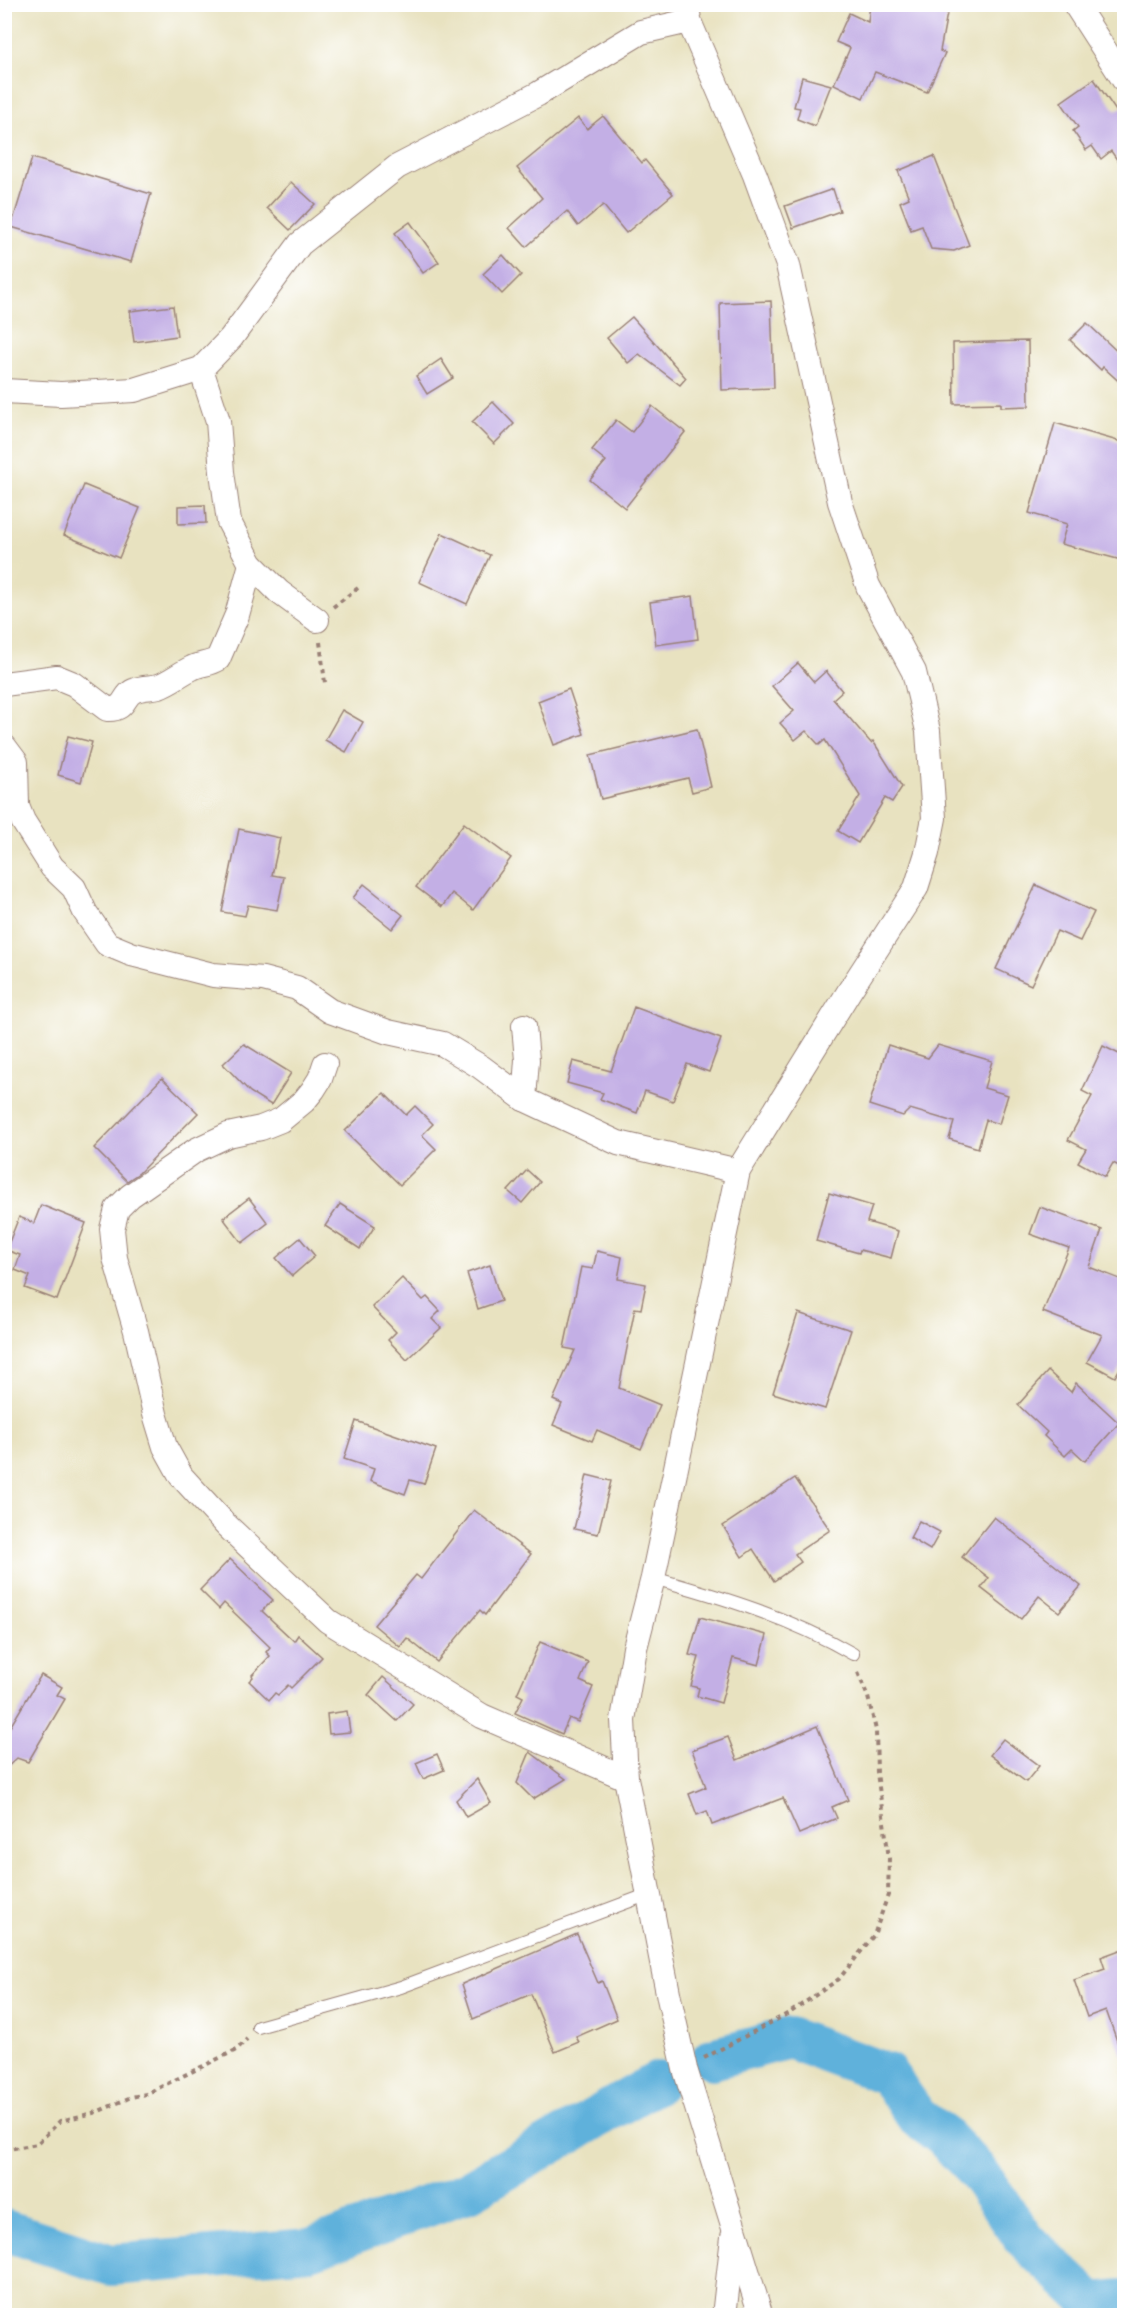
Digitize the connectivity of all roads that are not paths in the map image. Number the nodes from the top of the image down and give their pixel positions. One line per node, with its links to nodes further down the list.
1 (1075, 4): 3 (street)
2 (688, 13): 4 (street); 13 (street)
3 (1125, 80)
4 (201, 369): 5 (street); 6 (street)
5 (4, 391)
6 (251, 564): 7 (street); 8 (street)
7 (317, 620)
8 (4, 684)
9 (4, 746): 12 (street)
10 (524, 1026): 12 (street)
11 (325, 1064): 16 (street)
12 (524, 1099): 13 (street)
13 (738, 1170): 14 (street)
14 (653, 1578): 15 (lane); 16 (street)
15 (853, 1654)
16 (626, 1778): 17 (street)
17 (649, 1894): 18 (lane); 19 (street)
18 (258, 2027)
19 (734, 2227): 20 (street); 21 (street)
20 (724, 2316)
21 (761, 2316)

